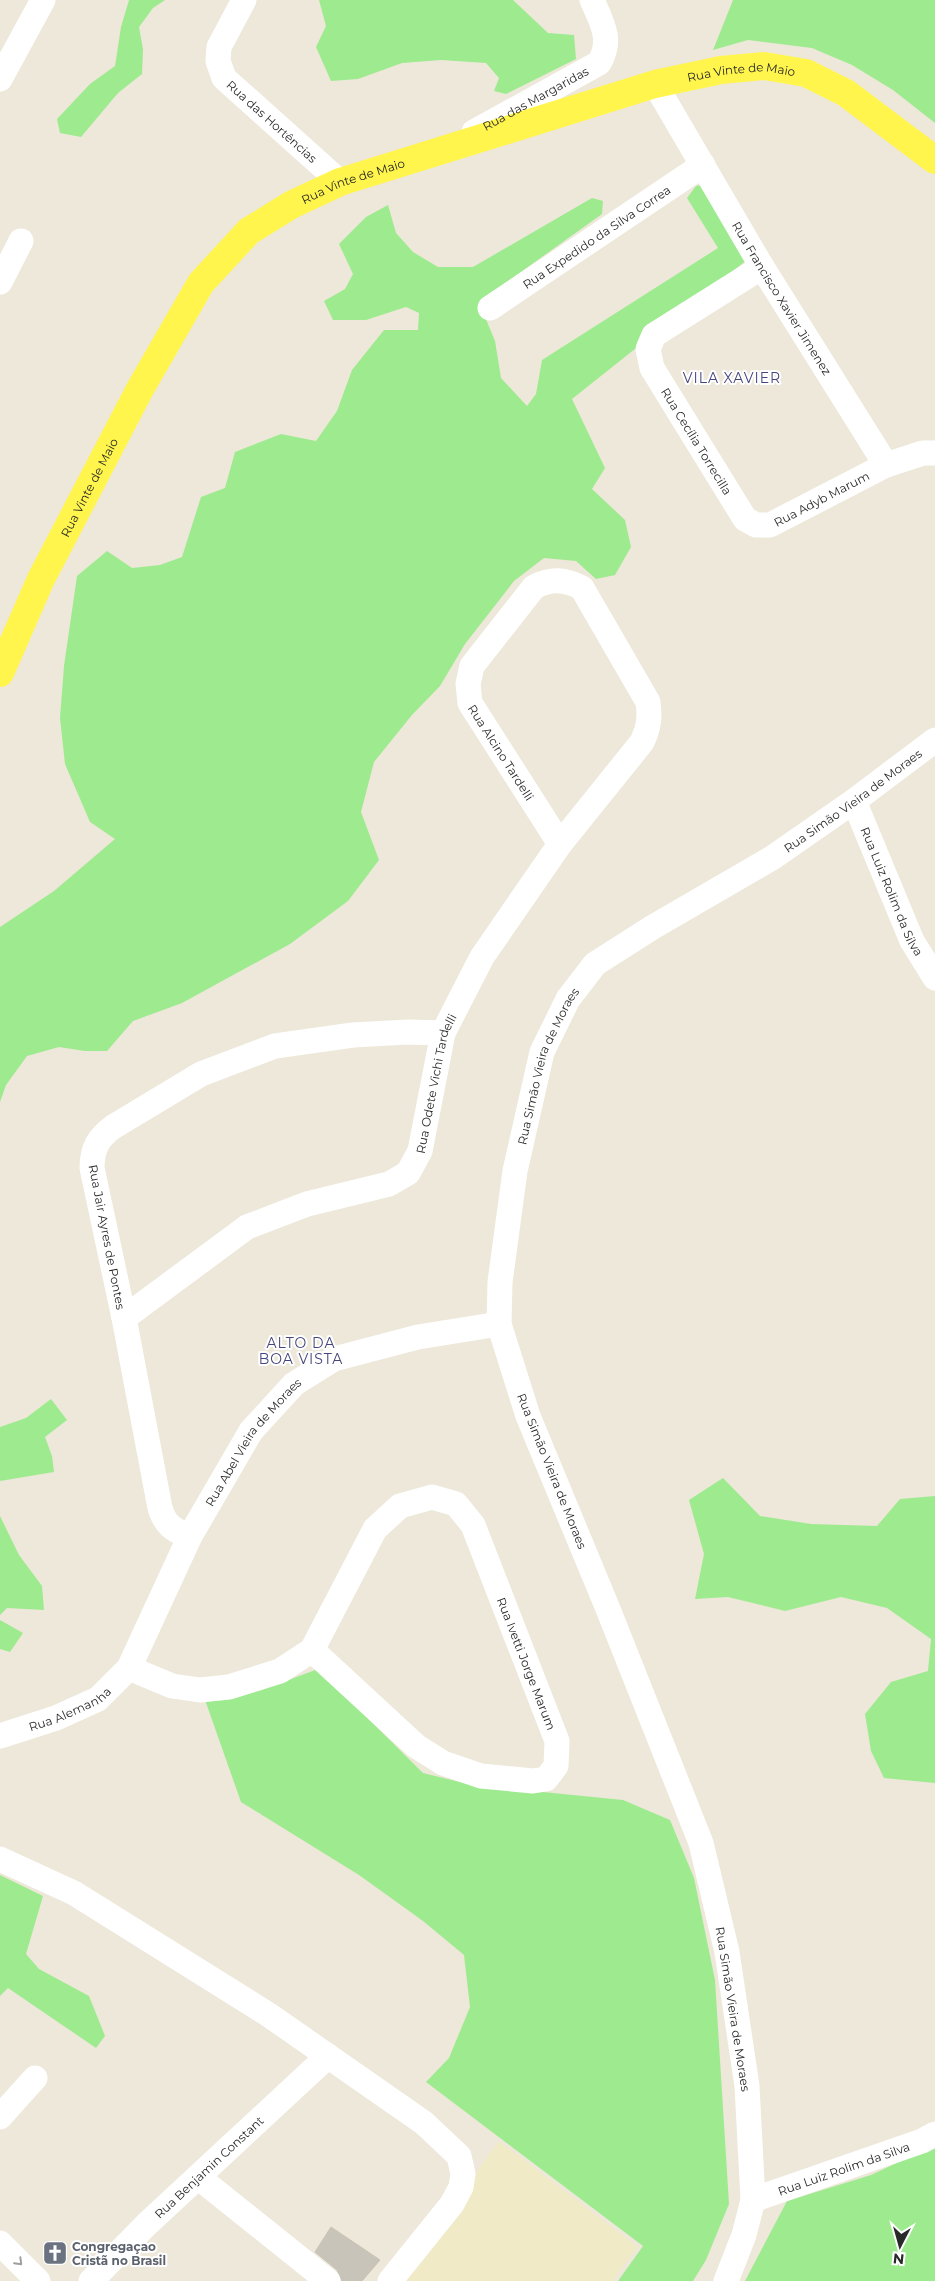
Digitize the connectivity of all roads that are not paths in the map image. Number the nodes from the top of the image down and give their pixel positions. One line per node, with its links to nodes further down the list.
1 (43, 0): 4 (street)
2 (244, 0): 9 (street, Rua das Hortências)
3 (592, 0): 6 (street, Rua das Margaridas)
4 (0, 79)
5 (655, 84): 6 (main road, Rua Vinte de Maio); 7 (main road, Rua Vinte de Maio); 8 (street, Rua Francisco Xavier Jimenez)
6 (438, 151): 9 (main road, Rua Vinte de Maio)
7 (935, 160)
8 (703, 165): 11 (street, Rua Francisco Xavier Jimenez); 13 (street, Rua Expedido da Silva Correa)
9 (340, 182): 17 (main road, Rua Vinte de Maio)
10 (21, 241): 12 (street)
11 (762, 267): 15 (street, Rua Francisco Xavier Jimenez); 16 (street, Rua Cecília Torrecilla)
12 (0, 282)
13 (490, 308)
14 (935, 453): 15 (street)
15 (886, 465): 16 (street, Rua Adyb Marum)
16 (756, 525)
17 (0, 673)
18 (648, 729): 21 (street, Rua Odete Vichi Tardelli); 21 (street, Rua Alcino Tardelli)
19 (935, 740): 20 (street, Rua Simão Vieira de Moraes)
20 (854, 801): 22 (street, Rua Luiz Rolim da Silva); 25 (street, Rua Simão Vieira de Moraes)
21 (560, 844): 23 (street, Rua Odete Vichi Tardelli)
22 (935, 978)
23 (443, 1033): 24 (street, Rua Odete Vichi Tardelli); 24 (street, Rua Jair Ayres de Pontes)
24 (124, 1318): 26 (street, Rua Jair Ayres de Pontes)
25 (499, 1324): 26 (street, Rua Abel Vieira de Moraes); 36 (street, Rua Simão Vieira de Moraes)
26 (190, 1536): 28 (street, Rua Abel Vieira de Moraes)
27 (312, 1650): 27 (street, Rua Ivetti Jorge Marum); 28 (street, Rua Ivetti Jorge Marum)
28 (129, 1668): 29 (street, Rua Alemanha)
29 (0, 1736)
30 (0, 1859): 31 (street)
31 (328, 2056): 35 (street, Rua Benjamin Constant); 41 (street)
32 (35, 2078): 33 (street)
33 (0, 2117)
34 (935, 2134): 36 (street, Rua Luiz Rolim da Silva)
35 (198, 2178): 39 (street, Rua Benjamin Constant); 40 (street)
36 (753, 2200): 42 (street, Rua Simão Vieira de Moraes)
37 (0, 2243): 38 (street, one-way to 38)
38 (38, 2281)
39 (91, 2281)
40 (328, 2281)
41 (390, 2281)
42 (726, 2281)

